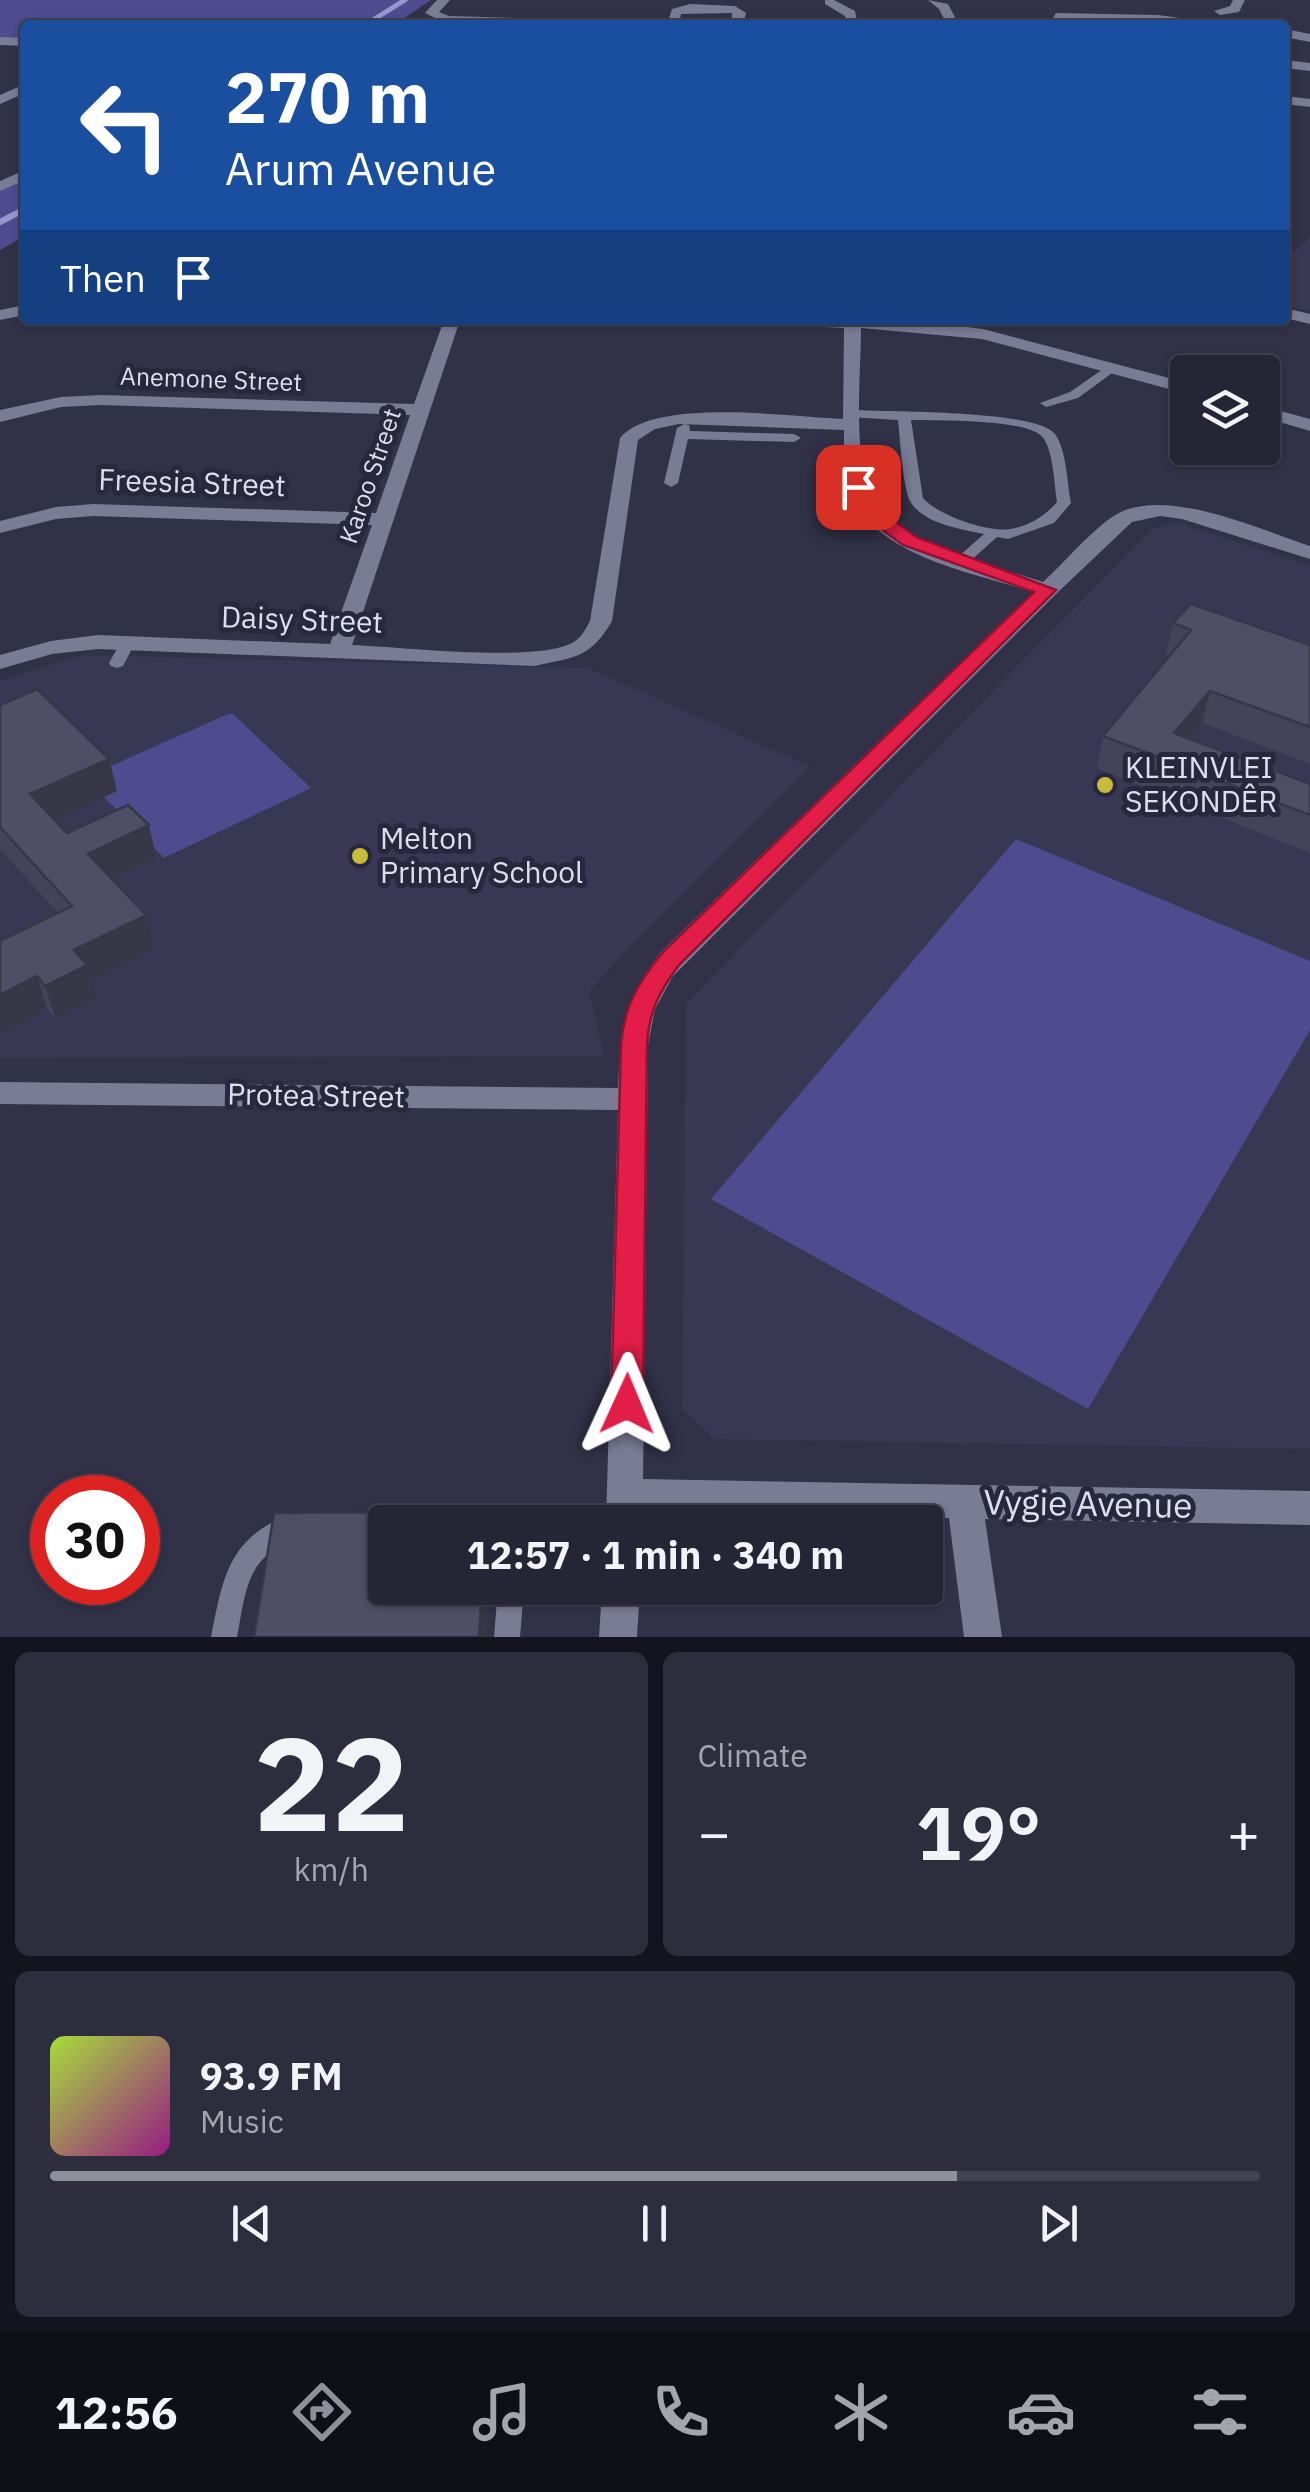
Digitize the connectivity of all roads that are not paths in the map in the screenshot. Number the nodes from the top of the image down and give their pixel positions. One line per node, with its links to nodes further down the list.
1 (444, 0): 7 (street)
2 (934, 0): 11 (street)
3 (1239, 0): 6 (street)
4 (829, 2): 10 (street)
5 (1208, 3): 6 (street)
6 (1218, 18): 12 (street)
7 (450, 20)
8 (674, 20): 9 (street)
9 (738, 20)
10 (852, 20)
11 (951, 20)
12 (1111, 20)
13 (450, 325): 19 (street, Karoo Street)
14 (852, 325): 23 (street)
15 (885, 325): 16 (street)
16 (1112, 368): 17 (street); 18 (lane)
17 (1170, 385)
18 (1046, 404)
19 (422, 410): 20 (street, Anemone Street); 28 (street, Karoo Street)
20 (0, 416)
21 (1280, 416): 24 (street)
22 (904, 418): 23 (lane); 30 (lane); 30 (lane)
23 (854, 419): 25 (street); 32 (street)
24 (1310, 425)
25 (685, 426): 26 (lane); 27 (lane); 34 (street, Daisy Street)
26 (794, 438)
27 (671, 483)
28 (384, 519): 29 (street, Freesia Street); 34 (street, Karoo Street)
29 (0, 527)
30 (992, 534): 32 (lane)
31 (1310, 553): 33 (street)
32 (962, 560): 33 (street)
33 (1047, 590): 37 (street)
34 (339, 650): 35 (street, Daisy Street)
35 (0, 662)
36 (0, 1094): 37 (street, Protea Street)
37 (632, 1099): 39 (street)
38 (964, 1502): 40 (street, Vygie Avenue); 41 (street, Vygie Avenue); 48 (street)
39 (624, 1505)
40 (794, 1505)
41 (1310, 1508)
42 (311, 1525): 45 (lane)
43 (510, 1605): 46 (lane)
44 (620, 1605): 47 (street)
45 (224, 1637)
46 (507, 1637)
47 (618, 1637)
48 (983, 1637)

